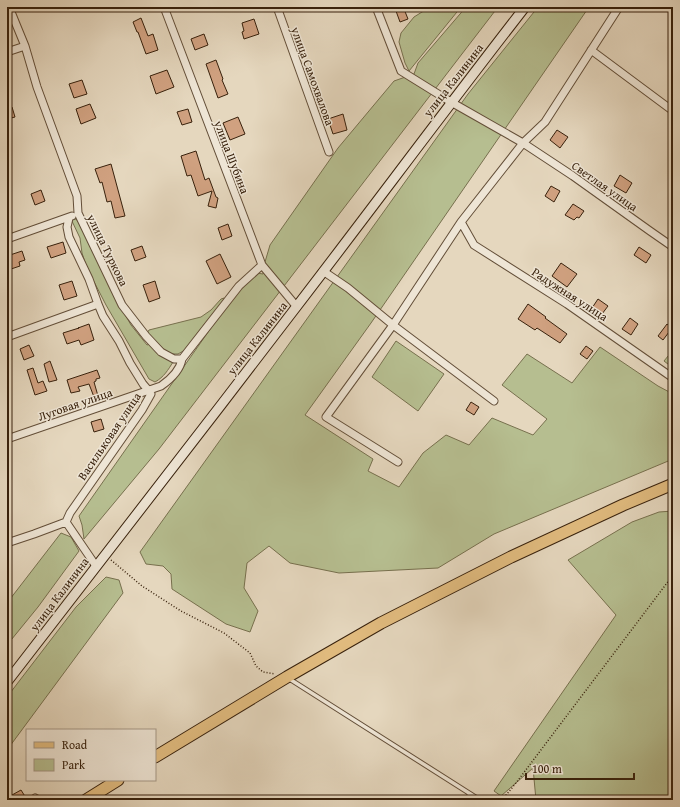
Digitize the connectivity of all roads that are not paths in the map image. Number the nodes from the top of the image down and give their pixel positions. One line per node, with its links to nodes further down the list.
1 (9, 7): 7 (street, улица Туркова)
2 (164, 7): 19 (street, улица Шубина)
3 (277, 7): 13 (street, улица Самохвалова)
4 (376, 7): 10 (street, Светлая улица)
5 (525, 7): 10 (main road, улица Калинина)
6 (619, 7): 8 (street)
7 (25, 46): 9 (street); 14 (street, улица Туркова)
8 (591, 50): 11 (street); 12 (street)
9 (7, 52)
10 (451, 102): 12 (street, Светлая улица); 20 (main road, улица Калинина)
11 (673, 112)
12 (523, 143): 16 (street); 18 (street, Светлая улица)
13 (329, 152)
14 (78, 213): 15 (street); 25 (street, улица Туркова)
15 (69, 218): 17 (street); 21 (street, Васильковая улица)
16 (461, 222): 23 (street); 26 (street, Радужная улица)
17 (7, 239)
18 (673, 247)
19 (262, 265): 22 (street, улица Шубина); 25 (street)
20 (323, 271): 22 (main road, улица Калинина); 23 (street)
21 (98, 304): 24 (street); 27 (street, Васильковая улица)
22 (297, 307): 34 (main road, улица Калинина)
23 (393, 325): 28 (street); 30 (street)
24 (7, 337)
25 (182, 359): 27 (street, Луговая улица)
26 (673, 378)
27 (149, 391): 29 (street, Луговая улица); 32 (street, Васильковая улица)
28 (494, 401)
29 (7, 438)
30 (398, 462)
31 (673, 484): 35 (main road)
32 (66, 522): 33 (street); 34 (street)
33 (7, 543)
34 (96, 566): 36 (main road, улица Калинина)
35 (287, 677): 37 (main road); 39 (lane)
36 (7, 682)
37 (156, 755)
38 (116, 781): 42 (main road)
39 (470, 794): 43 (lane); 44 (lane)
40 (29, 800): 41 (lane)
41 (42, 800)
42 (86, 800)
43 (466, 800)
44 (480, 800)

